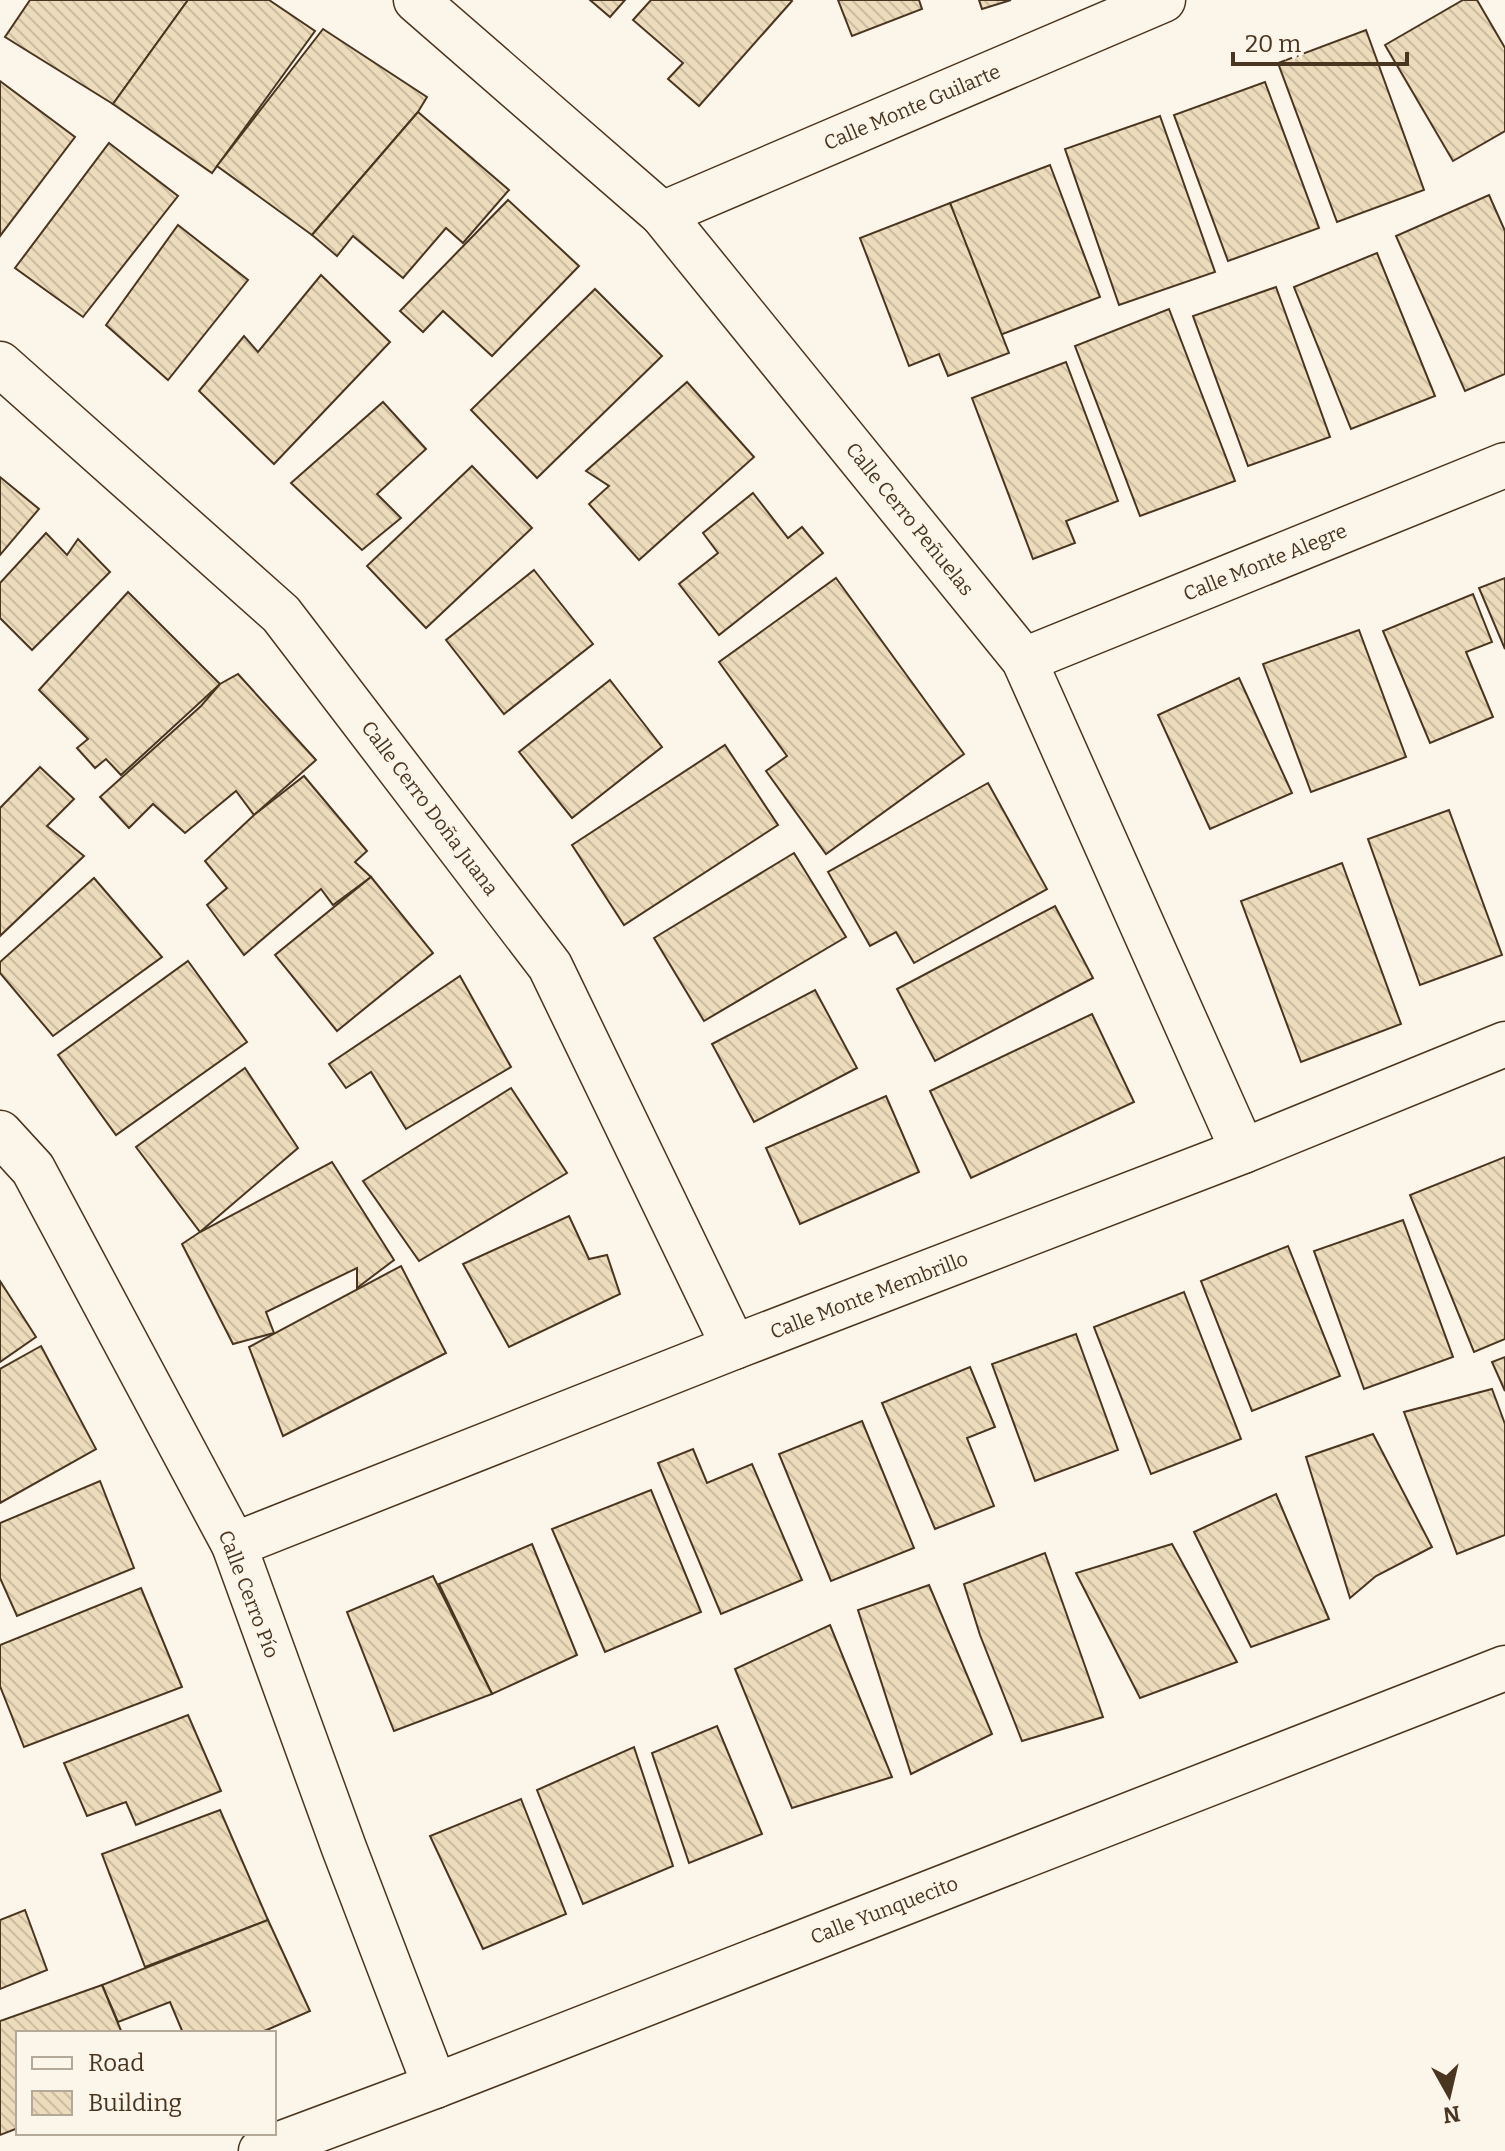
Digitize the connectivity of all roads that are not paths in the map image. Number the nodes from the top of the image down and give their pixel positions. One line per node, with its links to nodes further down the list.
1 (416, 0): 3 (street, Calle Cerro Peñuelas)
2 (1163, 0): 3 (street, Calle Monte Guilarte)
3 (662, 214): 6 (street, Calle Cerro Peñuelas)
4 (0, 364): 10 (street, Calle Cerro Doña Juana)
5 (1505, 465): 6 (street, Calle Monte Alegre)
6 (1024, 660): 9 (street, Calle Cerro Peñuelas)
7 (1505, 1044): 9 (street, Calle Monte Membrillo)
8 (0, 1133): 11 (street, Calle Cerro Pío)
9 (1243, 1151): 10 (street, Calle Monte Membrillo)
10 (734, 1347): 11 (street, Calle Monte Membrillo)
11 (234, 1545): 13 (street, Calle Cerro Pío)
12 (1505, 1668): 13 (street, Calle Yunquecito)
13 (435, 2086): 14 (street, Calle Yunquecito)
14 (261, 2151)

